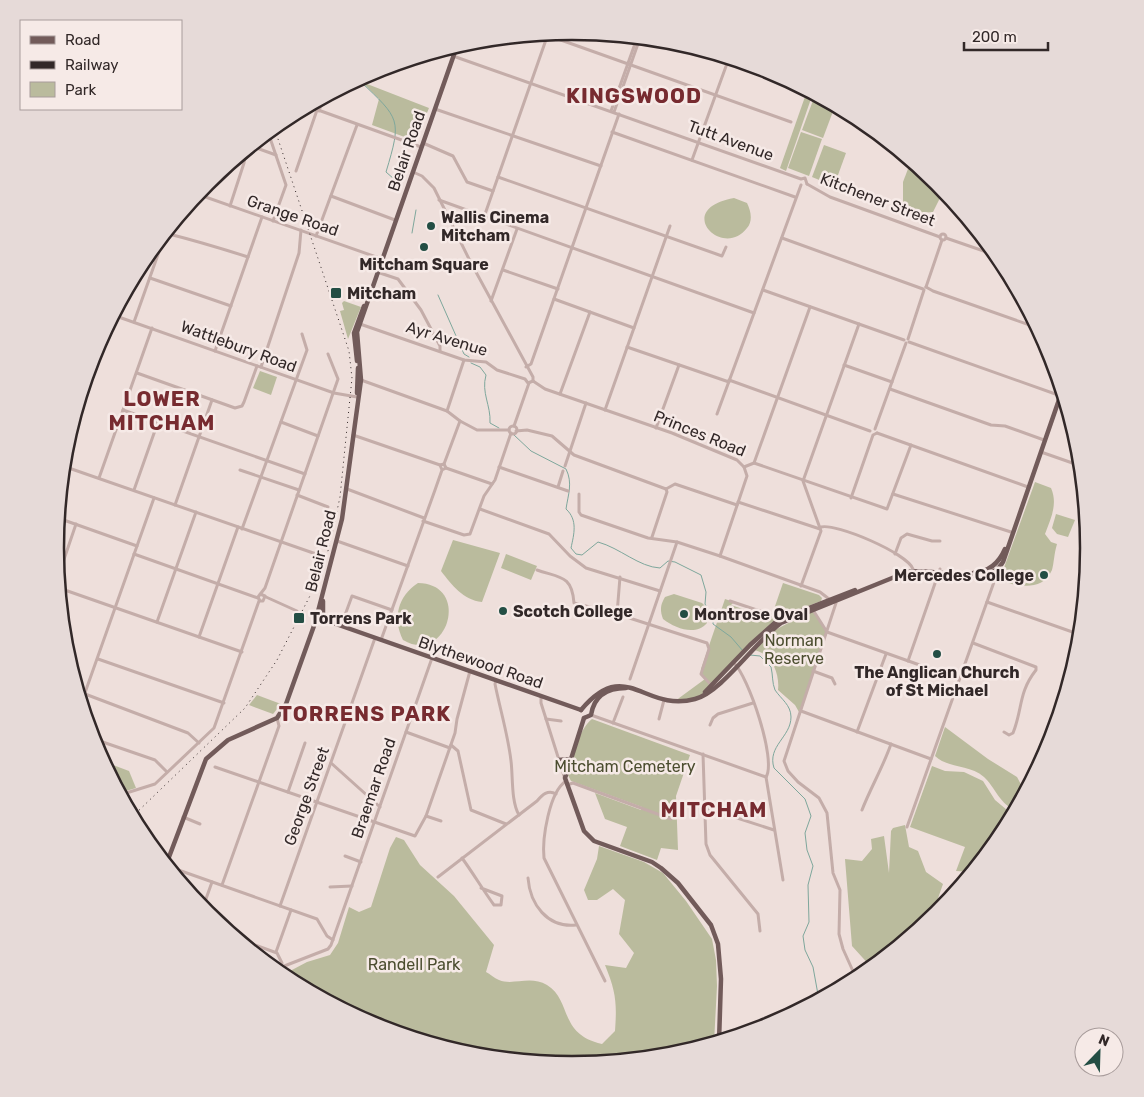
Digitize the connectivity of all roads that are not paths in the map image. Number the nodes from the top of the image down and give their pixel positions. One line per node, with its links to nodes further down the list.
1 (563, 40): 6 (street)
2 (544, 41): 7 (street)
3 (636, 44): 6 (street)
4 (453, 56): 7 (street, Tutt Avenue); 10 (main road, Belair Road)
5 (727, 64): 8 (street)
6 (629, 65): 8 (street); 12 (street)
7 (531, 83): 12 (street, Tutt Avenue); 17 (street)
8 (716, 96): 14 (street); 19 (street)
9 (319, 107): 11 (street)
10 (435, 108): 17 (street); 20 (main road, Belair Road)
11 (318, 110): 15 (street); 26 (street)
12 (612, 111): 13 (street, Tutt Avenue)
13 (619, 114): 16 (street); 19 (street, Tutt Avenue)
14 (791, 122)
15 (357, 125): 20 (street); 33 (street)
16 (612, 132): 24 (street); 25 (street)
17 (513, 135): 25 (street); 28 (street)
18 (270, 139): 22 (street)
19 (699, 142): 24 (street); 29 (street, Tutt Avenue)
20 (422, 145): 27 (main road, Belair Road); 32 (street)
21 (258, 149): 22 (street)
22 (276, 156): 44 (street)
23 (245, 160): 38 (street)
24 (692, 160): 35 (street)
25 (601, 166): 40 (street)
26 (296, 171)
27 (412, 172): 36 (street); 43 (main road, Belair Road)
28 (498, 177): 32 (street); 40 (street)
29 (801, 179): 30 (street, Tutt Avenue); 31 (street)
30 (808, 184): 31 (street); 52 (street, Kitchener Street)
31 (801, 185): 35 (street)
32 (493, 191): 42 (street)
33 (331, 196): 43 (street); 49 (street)
34 (205, 197): 38 (street, Grange Road)
35 (795, 198): 51 (street)
36 (440, 200): 37 (street); 39 (street)
37 (448, 204): 39 (street); 42 (street)
38 (230, 206): 41 (street, Grange Road)
39 (443, 208): 68 (street)
40 (586, 208): 50 (street); 54 (street)
41 (262, 217): 44 (street, Grange Road); 57 (street)
42 (484, 217): 46 (street)
43 (395, 220): 58 (main road, Belair Road)
44 (273, 221): 47 (street, Grange Road)
45 (670, 226): 50 (street)
46 (517, 229): 54 (street); 59 (street)
47 (301, 230): 49 (street, Grange Road); 89 (street)
48 (173, 234): 57 (street)
49 (316, 236): 58 (street, Grange Road)
50 (667, 237): 53 (street); 61 (street)
51 (782, 238): 64 (street); 65 (street)
52 (943, 238): 55 (street, Kitchener Street); 64 (street)
53 (726, 247)
54 (572, 248): 61 (street); 63 (street)
55 (984, 252)
56 (159, 253): 62 (street)
57 (248, 257): 69 (street)
58 (382, 259): 60 (main road, Belair Road)
59 (503, 270): 63 (street); 68 (street)
60 (377, 272): 66 (main road, Belair Road); 84 (street)
61 (653, 277): 72 (street); 79 (street)
62 (150, 278): 69 (street); 74 (street)
63 (558, 288): 67 (street)
64 (925, 289): 77 (street); 81 (street)
65 (763, 290): 70 (street); 72 (street)
66 (369, 294): 75 (main road, Belair Road); 103 (main road, Belair Road)
67 (554, 299): 71 (street); 90 (street)
68 (491, 301): 90 (street)
69 (231, 306): 83 (street)
70 (810, 307): 76 (street); 104 (street)
71 (590, 312): 79 (street); 100 (street)
72 (754, 313): 95 (street)
73 (120, 317): 74 (street, Wattlebury Road)
74 (134, 322): 78 (street, Wattlebury Road)
75 (360, 324): 84 (street, Ayr Avenue); 94 (main road, Belair Road)
76 (859, 324): 81 (street); 88 (street)
77 (1028, 325)
78 (152, 328): 83 (street, Wattlebury Road); 91 (street)
79 (634, 328): 82 (street)
80 (302, 334): 93 (street)
81 (907, 341): 97 (street); 101 (street)
82 (627, 347): 87 (street); 110 (street)
83 (215, 351): 89 (street, Wattlebury Road)
84 (440, 351): 86 (street, Ayr Avenue)
85 (328, 354): 99 (street)
86 (466, 360): 92 (street, Ayr Avenue); 111 (street)
87 (679, 365): 95 (street); 118 (street)
88 (844, 365): 97 (street); 113 (street)
89 (259, 366): 93 (street, Wattlebury Road); 106 (street)
90 (526, 368): 92 (street)
91 (137, 373): 106 (street); 109 (street)
92 (528, 377): 96 (street); 96 (street)
93 (296, 380): 99 (street, Wattlebury Road); 116 (street)
94 (360, 380): 103 (main road, Belair Road); 111 (street)
95 (729, 381): 104 (street); 112 (street)
96 (531, 382): 100 (street, Princes Road); 117 (street)
97 (892, 382): 98 (street)
98 (890, 389): 121 (street); 127 (street)
99 (334, 393): 102 (street, Wattlebury Road); 105 (street)
100 (560, 394): 107 (street, Princes Road)
101 (1057, 394)
102 (342, 395): 103 (street, Wattlebury Road); 105 (street)
103 (358, 397): 123 (main road, Belair Road)
104 (778, 397): 113 (street); 132 (street)
105 (331, 399): 125 (street)
106 (212, 400): 126 (street)
107 (586, 403): 110 (street, Princes Road); 129 (street)
108 (1059, 403): 127 (main road)
109 (123, 410): 115 (street); 146 (street)
110 (605, 410): 118 (street, Princes Road)
111 (447, 411): 114 (street)
112 (717, 414)
113 (826, 414): 120 (street); 147 (street)
114 (460, 421): 122 (street); 134 (street)
115 (158, 422): 126 (street); 153 (street)
116 (281, 422): 125 (street); 131 (street)
117 (514, 426): 119 (street); 122 (street)
118 (656, 428): 138 (street, Princes Road)
119 (516, 431): 122 (street); 129 (street)
120 (870, 431): 121 (street); 124 (street)
121 (876, 431): 124 (street); 128 (street)
122 (510, 432): 137 (street)
123 (353, 435): 135 (street); 151 (main road, Belair Road)
124 (873, 435): 160 (street)
125 (318, 436): 144 (street)
126 (199, 437): 131 (street); 162 (street)
127 (1044, 440): 130 (main road)
128 (911, 445): 150 (street); 157 (street)
129 (569, 452): 136 (street); 152 (street)
130 (1040, 452): 133 (street); 150 (main road)
131 (266, 461): 144 (street); 145 (street)
132 (754, 462): 138 (street, Princes Road); 147 (street, Princes Road)
133 (1073, 463)
134 (444, 464): 135 (street); 140 (street)
135 (440, 466): 142 (street)
136 (565, 466)
137 (499, 467): 148 (street); 149 (street)
138 (744, 467): 161 (street)
139 (70, 468): 146 (street)
140 (446, 468): 142 (street); 148 (street)
141 (240, 470): 145 (street)
142 (442, 470): 167 (street)
143 (563, 471): 149 (street)
144 (304, 474): 154 (street)
145 (260, 477): 154 (street); 170 (street)
146 (99, 478): 153 (street)
147 (803, 481): 160 (street, Princes Road); 171 (street)
148 (492, 484): 164 (street)
149 (558, 487): 155 (street)
150 (1028, 487): 166 (main road)
151 (347, 489): 167 (street); 174 (main road, Belair Road)
152 (666, 489): 161 (street); 173 (street)
153 (134, 490): 159 (street)
154 (299, 490): 158 (street)
155 (568, 491)
156 (579, 494): 173 (street)
157 (893, 494): 160 (street, Princes Road); 172 (street)
158 (297, 495): 163 (street); 176 (street)
159 (154, 498): 162 (street); 178 (street)
160 (851, 498)
161 (737, 504): 171 (street); 182 (street)
162 (175, 505): 165 (street)
163 (328, 507)
164 (480, 509): 167 (street); 192 (street)
165 (196, 512): 170 (street); 187 (street)
166 (1018, 515): 172 (main road); 191 (main road)
167 (424, 519): 185 (street)
168 (65, 520): 169 (street)
169 (76, 524): 178 (street); 183 (street)
170 (240, 528): 176 (street); 193 (street)
171 (821, 528): 180 (street); 194 (street)
172 (1011, 532): 184 (main road)
173 (652, 537): 177 (street)
174 (337, 541): 185 (street); 197 (main road, Belair Road)
175 (940, 541): 180 (street)
176 (281, 542): 181 (street); 198 (street)
177 (677, 542): 182 (street); 196 (street)
178 (137, 546): 179 (street)
179 (134, 554): 187 (street); 202 (street)
180 (895, 554): 186 (street)
181 (319, 555)
182 (720, 555): 194 (street)
183 (64, 558)
184 (996, 564): 190 (main road); 191 (main road)
185 (408, 566): 204 (street)
186 (913, 568): 189 (main road); 200 (main road)
187 (176, 569): 193 (street); 208 (street)
188 (537, 570): 206 (street)
189 (940, 570): 190 (main road); 191 (main road); 200 (main road); 223 (street)
190 (980, 572): 191 (main road)
191 (992, 574): 201 (street)
192 (620, 577): 196 (street); 206 (street)
193 (218, 583): 198 (street); 215 (street)
194 (801, 586): 200 (street)
195 (66, 590): 202 (street)
196 (660, 590): 211 (street)
197 (323, 594): 207 (main road, Belair Road); 209 (main road)
198 (262, 598): 205 (street); 219 (street)
199 (730, 601): 210 (street)
200 (829, 602): 203 (main road); 213 (street)
201 (987, 602): 214 (street); 218 (street)
202 (116, 608): 208 (street); 222 (street)
203 (812, 608): 210 (main road); 213 (street)
204 (392, 610): 212 (street); 217 (street)
205 (297, 611)
206 (617, 614): 211 (street)
207 (316, 617): 209 (main road, Blythewood Road); 244 (main road, Belair Road)
208 (157, 622): 215 (street)
209 (330, 622): 212 (main road, Blythewood Road)
210 (780, 622): 224 (main road)
211 (649, 624): 227 (street); 231 (street)
212 (341, 626): 216 (main road, Blythewood Road)
213 (827, 632): 220 (street); 226 (street)
214 (1073, 632)
215 (199, 637): 219 (street)
216 (375, 638): 217 (main road, Blythewood Road); 263 (street, George Street)
217 (381, 640): 221 (main road, Blythewood Road)
218 (973, 643): 228 (street); 253 (street)
219 (242, 652): 238 (street)
220 (886, 654): 223 (street); 252 (street)
221 (432, 658): 225 (main road, Blythewood Road); 251 (street, Braemar Road)
222 (98, 659): 233 (street); 238 (street)
223 (908, 661): 228 (street)
224 (737, 662): 231 (main road); 239 (street)
225 (470, 671): 229 (main road, Blythewood Road); 258 (street)
226 (813, 671): 230 (street); 242 (street)
227 (630, 679)
228 (959, 679): 261 (street)
229 (496, 680): 235 (main road, Blythewood Road); 276 (street)
230 (834, 684)
231 (713, 688): 237 (main road)
232 (632, 689): 237 (main road); 240 (main road); 243 (main road)
233 (85, 693)
234 (85, 694): 255 (street)
235 (541, 696): 241 (main road, Blythewood Road); 246 (street)
236 (623, 697): 249 (street)
237 (664, 700): 247 (street)
238 (224, 703): 255 (street)
239 (754, 703): 250 (street); 266 (street)
240 (586, 707): 241 (main road); 243 (main road)
241 (581, 710): 245 (main road)
242 (801, 711): 252 (street); 309 (street)
243 (591, 712): 245 (main road); 249 (street)
244 (277, 718): 267 (street); 278 (main road)
245 (584, 718): 260 (main road)
246 (546, 719): 248 (street); 262 (street)
247 (659, 719)
248 (560, 721)
249 (613, 723): 259 (street)
250 (710, 725)
251 (406, 732): 258 (street); 273 (street, Braemar Road)
252 (857, 732): 257 (street)
253 (1004, 732)
254 (101, 741): 265 (street)
255 (199, 743): 265 (street)
256 (305, 743): 269 (street)
257 (891, 744): 261 (street); 275 (street)
258 (450, 746): 277 (street); 283 (street)
259 (703, 754): 266 (street); 274 (street)
260 (572, 759): 262 (main road); 268 (main road)
261 (932, 759): 284 (street)
262 (558, 760): 268 (street)
263 (332, 762): 272 (street, George Street); 273 (street)
264 (215, 767): 267 (street)
265 (167, 772): 270 (street)
266 (766, 777): 285 (street)
267 (259, 782): 269 (street); 295 (street)
268 (566, 782): 271 (street); 279 (street); 311 (main road)
269 (288, 792): 272 (street)
270 (127, 793)
271 (556, 794): 276 (street); 302 (street)
272 (317, 802): 281 (street); 300 (street, George Street)
273 (380, 807): 281 (street, Braemar Road)
274 (703, 807): 285 (street); 303 (street)
275 (862, 810)
276 (519, 815): 283 (street)
277 (426, 816): 280 (street); 281 (street)
278 (183, 817): 282 (street); 286 (main road)
279 (671, 819)
280 (441, 821)
281 (374, 822): 289 (street, Braemar Road)
282 (200, 824)
283 (506, 824): 288 (street)
284 (907, 826)
285 (774, 830): 293 (street)
286 (169, 856)
287 (346, 856): 289 (street)
288 (462, 858): 291 (street); 298 (street)
289 (361, 862): 296 (street, Braemar Road)
290 (179, 871): 294 (street)
291 (438, 877)
292 (528, 878): 302 (street)
293 (783, 880)
294 (212, 882): 295 (street); 299 (street)
295 (222, 885): 300 (street)
296 (352, 886): 297 (street); 304 (street, Braemar Road)
297 (330, 887)
298 (481, 888): 298 (street)
299 (205, 901)
300 (280, 906): 301 (street)
301 (291, 910): 304 (street); 306 (street)
302 (576, 925): 310 (street)
303 (760, 932)
304 (333, 940): 308 (street)
305 (252, 944): 306 (street)
306 (276, 952): 307 (street)
307 (282, 963)
308 (283, 967)
309 (854, 972)
310 (605, 981)
311 (719, 1035)

